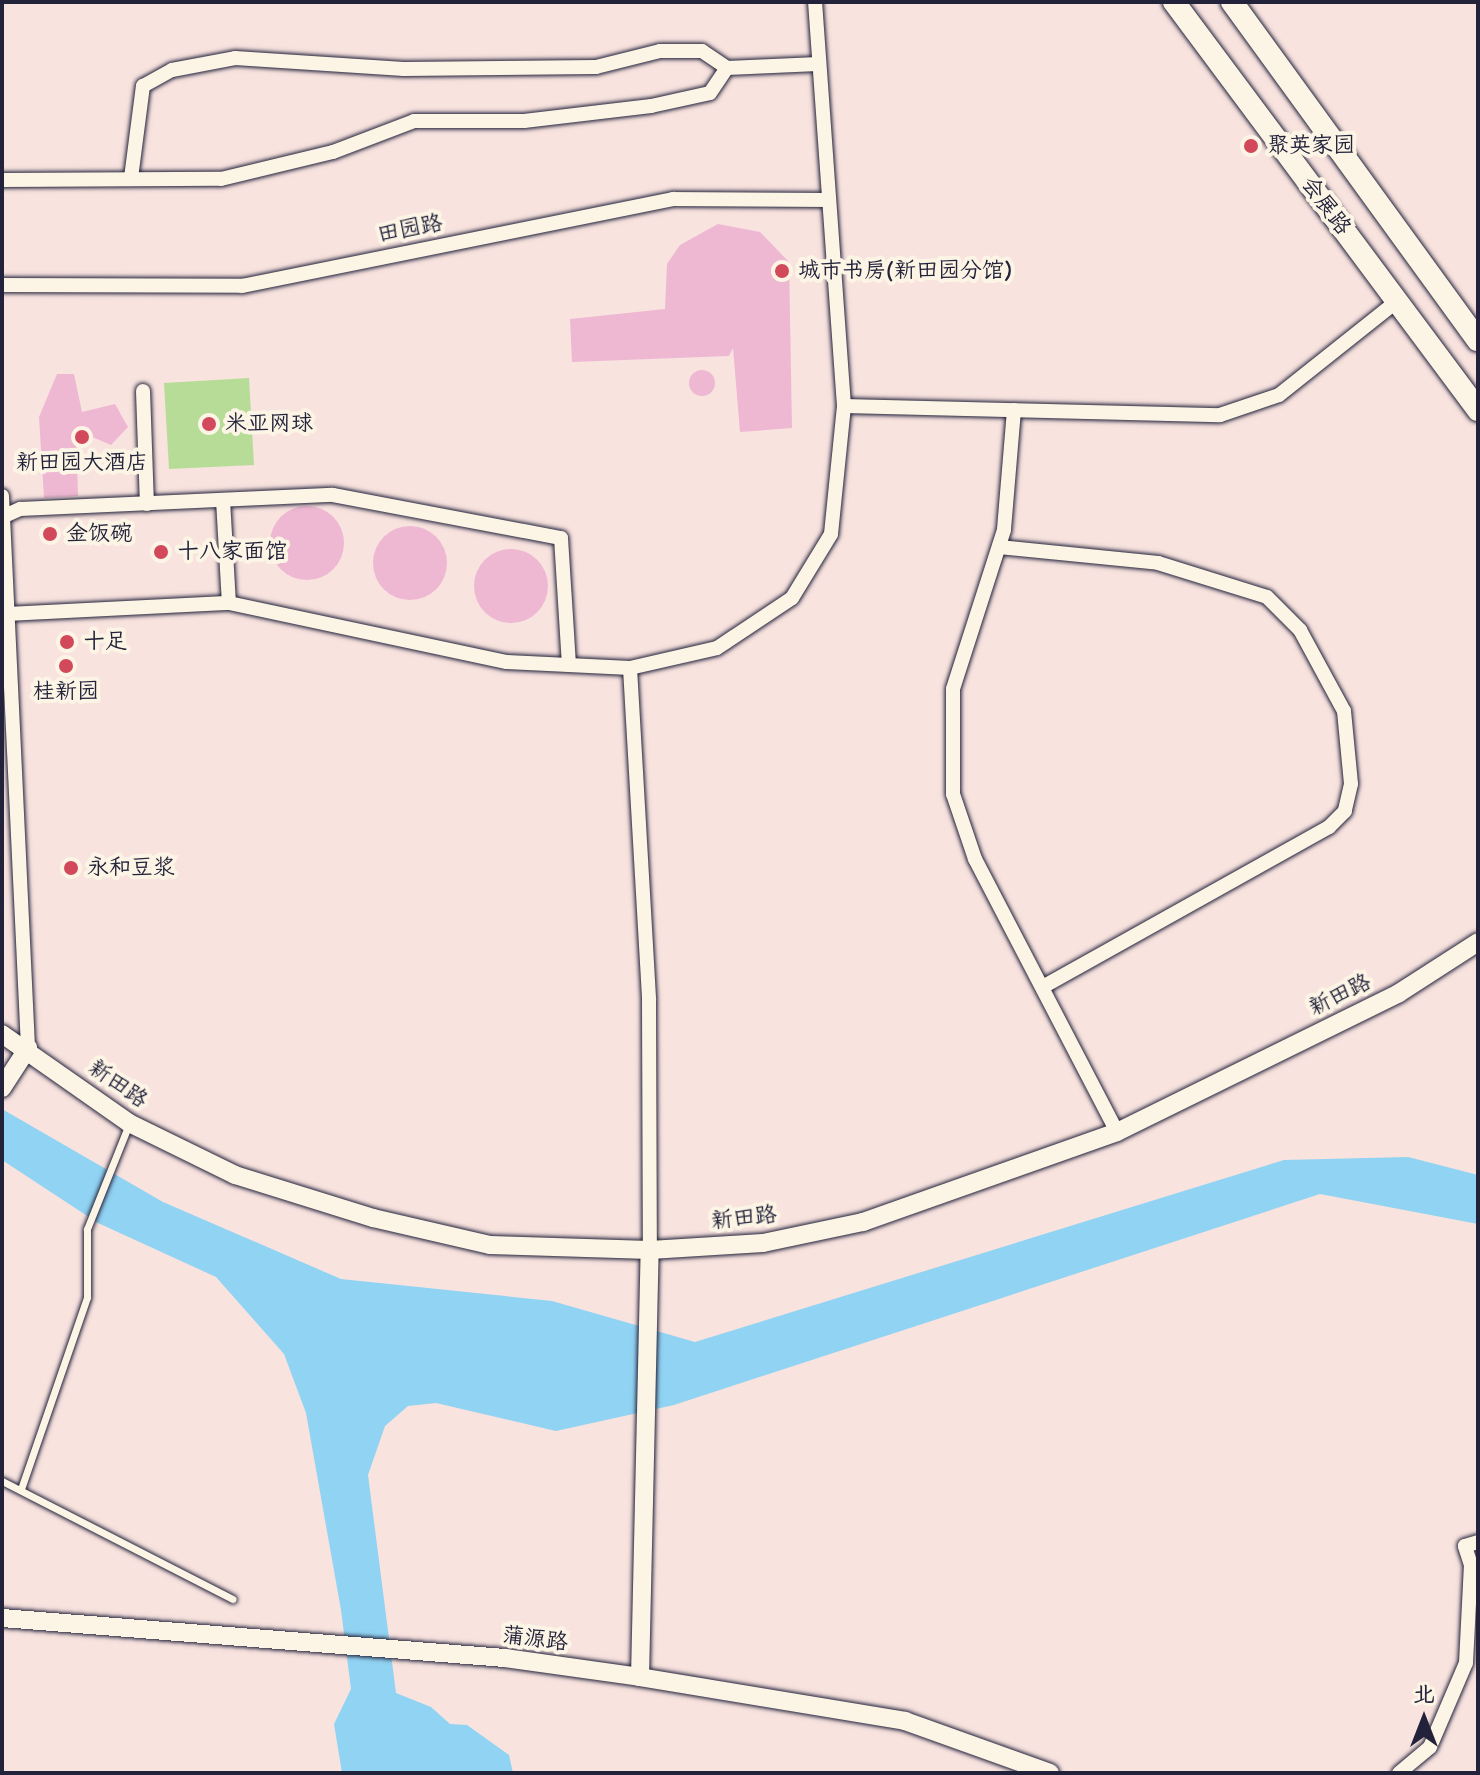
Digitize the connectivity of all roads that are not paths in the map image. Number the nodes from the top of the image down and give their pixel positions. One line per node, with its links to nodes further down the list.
1 (815, 2): 4 (street)
2 (1174, 2): 10 (main road, 会展路)
3 (1232, 2): 11 (main road, 会展路)
4 (818, 64): 5 (street); 8 (street)
5 (727, 68): 6 (street); 6 (street)
6 (131, 178): 7 (street)
7 (2, 180)
8 (824, 200): 9 (street, 田园路); 13 (street)
9 (2, 285)
10 (1397, 301): 14 (street); 15 (main road, 会展路)
11 (1478, 340)
12 (143, 391): 18 (street)
13 (844, 406): 14 (street); 24 (street)
14 (1014, 410): 20 (street)
15 (1478, 410)
16 (2, 496): 19 (street)
17 (223, 500): 18 (street); 21 (street); 23 (street)
18 (147, 504): 19 (street)
19 (3, 516): 22 (street)
20 (999, 547): 26 (street); 26 (street)
21 (229, 603): 22 (street); 23 (street)
22 (9, 614): 28 (street)
23 (569, 665): 24 (street)
24 (630, 668): 32 (street)
25 (1478, 942): 31 (street, 新田路)
26 (1046, 985): 31 (street)
27 (2, 1034): 28 (street, 新田路)
28 (28, 1048): 29 (street); 30 (street, 新田路)
29 (2, 1088)
30 (129, 1123): 32 (street, 新田路); 34 (lane)
31 (1117, 1132): 32 (street, 新田路)
32 (650, 1250): 38 (street)
33 (2, 1481): 34 (lane)
34 (21, 1489): 36 (lane)
35 (1478, 1542): 40 (street)
36 (233, 1599)
37 (2, 1618): 38 (street, 蒲源路)
38 (640, 1677): 39 (street, 蒲源路)
39 (1050, 1773)
40 (1399, 1773)

